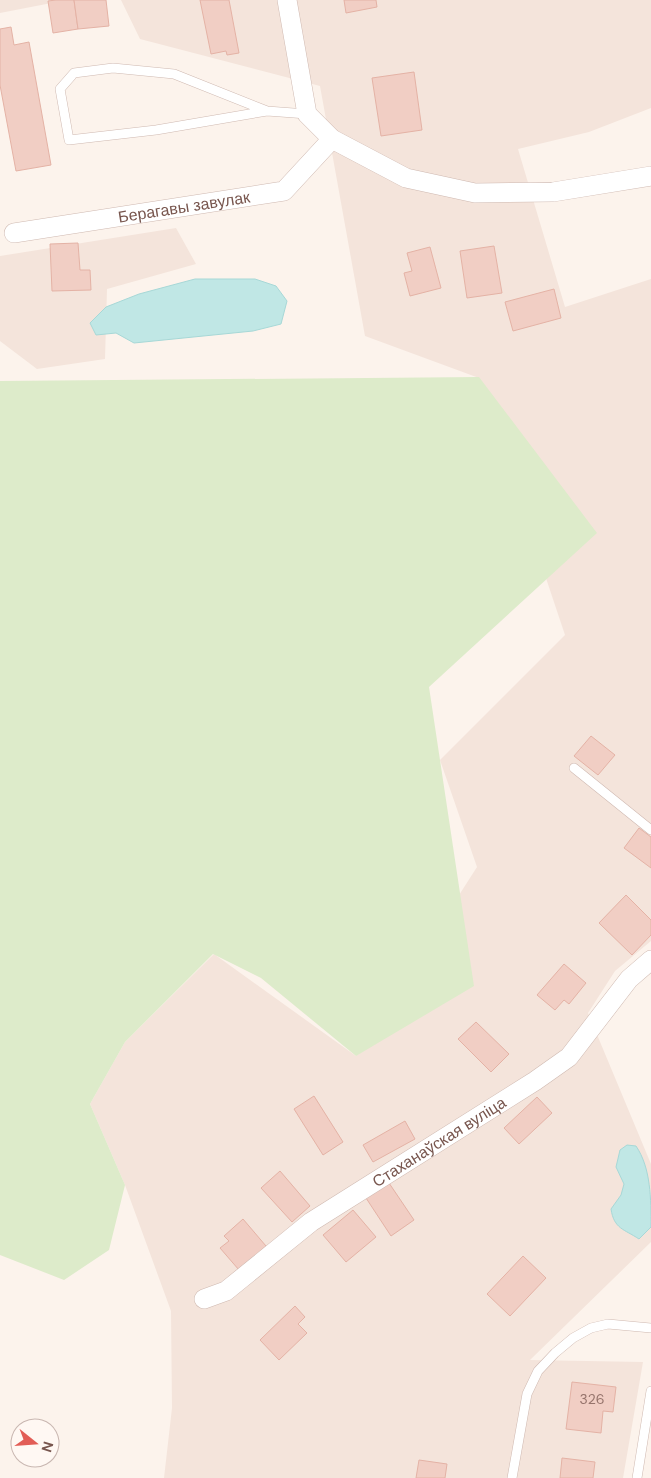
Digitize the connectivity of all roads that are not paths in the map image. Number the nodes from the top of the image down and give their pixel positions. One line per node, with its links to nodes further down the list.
1 (287, 0): 3 (street)
2 (267, 111): 2 (lane); 3 (lane)
3 (307, 114): 4 (street)
4 (332, 139): 5 (street); 6 (street, Берагавы завулак)
5 (651, 176)
6 (14, 233)
7 (574, 768): 8 (lane)
8 (651, 830)
9 (651, 960): 10 (street, Стаханаўская вуліца)
10 (204, 1299)
11 (651, 1328): 13 (lane)
12 (651, 1391): 14 (lane)
13 (512, 1478)
14 (637, 1478)

